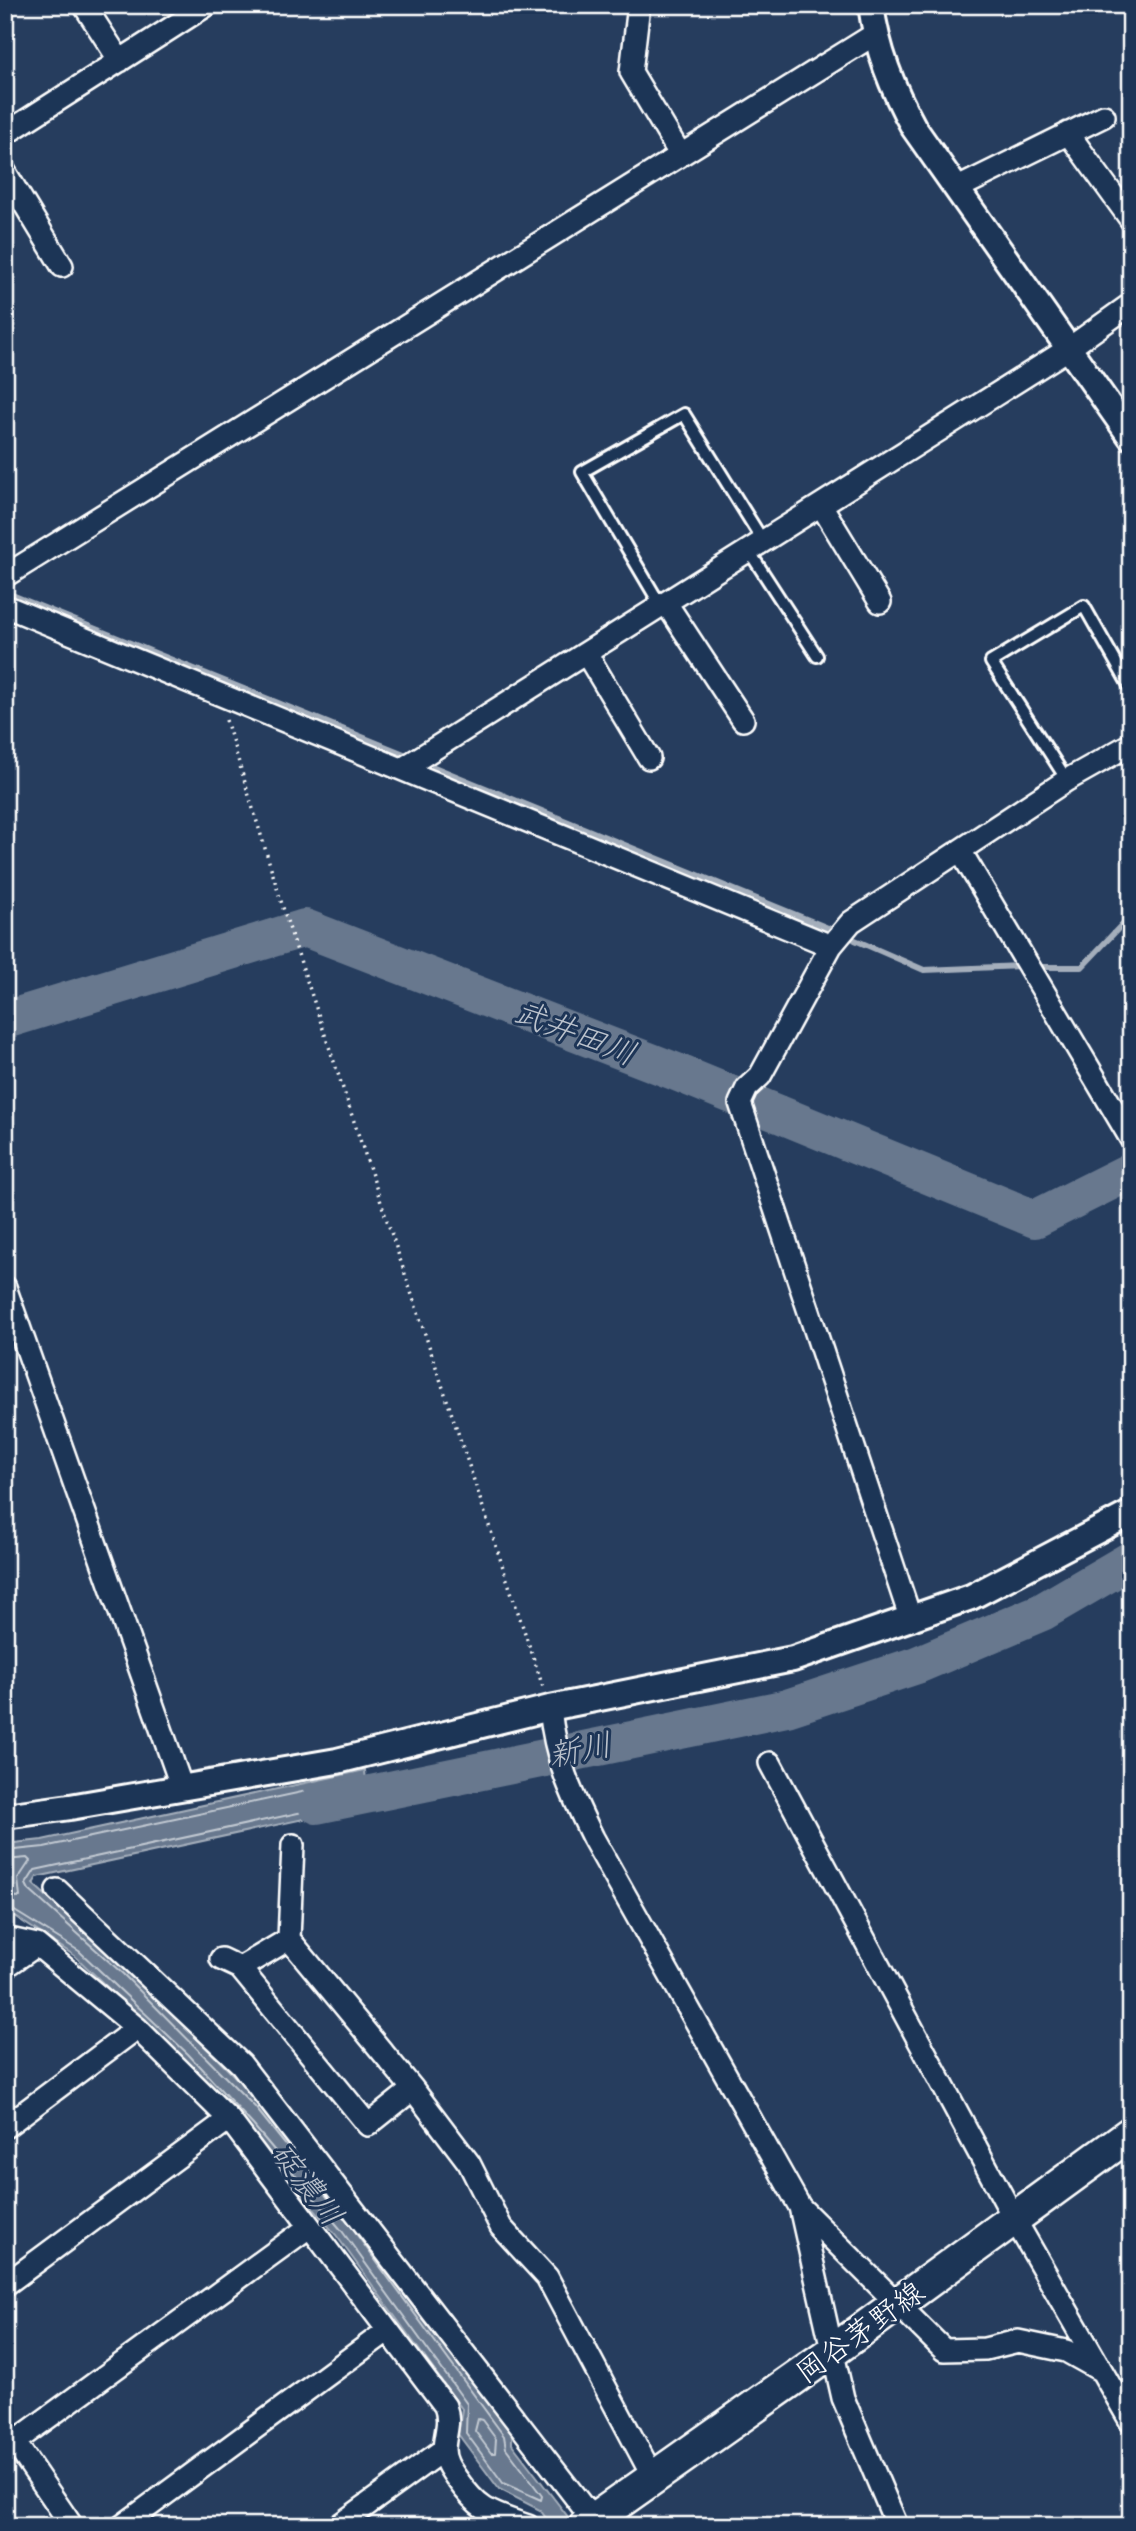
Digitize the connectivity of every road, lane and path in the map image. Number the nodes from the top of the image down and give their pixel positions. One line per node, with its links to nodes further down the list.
1 (84, 5): 6 (street)
2 (207, 5): 6 (street)
3 (639, 5): 10 (street)
4 (871, 5): 5 (street)
5 (875, 34): 10 (street); 12 (street)
6 (120, 61): 9 (street)
7 (1104, 116): 8 (street)
8 (1068, 133): 12 (street); 13 (street)
9 (5, 134)
10 (680, 154): 20 (street)
11 (5, 172): 14 (street)
12 (956, 189): 16 (street)
13 (1131, 220)
14 (62, 266)
15 (1131, 304): 16 (street)
16 (1068, 349): 17 (street); 18 (street)
17 (1131, 437)
18 (821, 505): 19 (street); 21 (street)
19 (756, 546): 22 (street); 22 (lane); 25 (lane)
20 (5, 576)
21 (880, 602)
22 (663, 604): 24 (street); 28 (street)
23 (5, 606): 27 (street)
24 (586, 653): 30 (street); 31 (street)
25 (817, 656)
26 (1131, 689): 32 (lane)
27 (219, 694): 31 (street); 39 (path)
28 (743, 720)
29 (1131, 744): 32 (street)
30 (649, 758)
31 (402, 769): 34 (street)
32 (1067, 780): 33 (street)
33 (961, 852): 34 (street); 35 (street)
34 (831, 946): 38 (street)
35 (1131, 1139)
36 (5, 1287): 41 (street)
37 (1131, 1513): 38 (street)
38 (911, 1620): 39 (street)
39 (550, 1708): 41 (street); 54 (street)
40 (770, 1763): 55 (street)
41 (182, 1788): 42 (street)
42 (5, 1815)
43 (293, 1844): 46 (street)
44 (57, 1890): 66 (street)
45 (5, 1938): 47 (street)
46 (289, 1939): 50 (street); 50 (street)
47 (37, 1945): 48 (street); 49 (street)
48 (5, 1967)
49 (138, 2028): 51 (street); 52 (street)
50 (413, 2090): 65 (street)
51 (229, 2119): 56 (street); 57 (street)
52 (5, 2127)
53 (1131, 2133): 55 (main road, 岡谷茅野線)
54 (800, 2207): 58 (street); 60 (street)
55 (1015, 2220): 58 (main road, 岡谷茅野線); 61 (street)
56 (309, 2227): 59 (street); 63 (street)
57 (5, 2285)
58 (900, 2303): 60 (main road, 岡谷茅野線); 61 (street)
59 (387, 2331): 64 (street); 68 (street)
60 (833, 2351): 65 (main road, 岡谷茅野線); 71 (street)
61 (1102, 2371): 62 (street)
62 (1131, 2422)
63 (9, 2439): 67 (street)
64 (444, 2449): 69 (street); 70 (street)
65 (654, 2479): 66 (main road, 岡谷茅野線)
66 (588, 2524)
67 (72, 2526)
68 (122, 2526)
69 (338, 2526)
70 (528, 2526)
71 (897, 2526)

